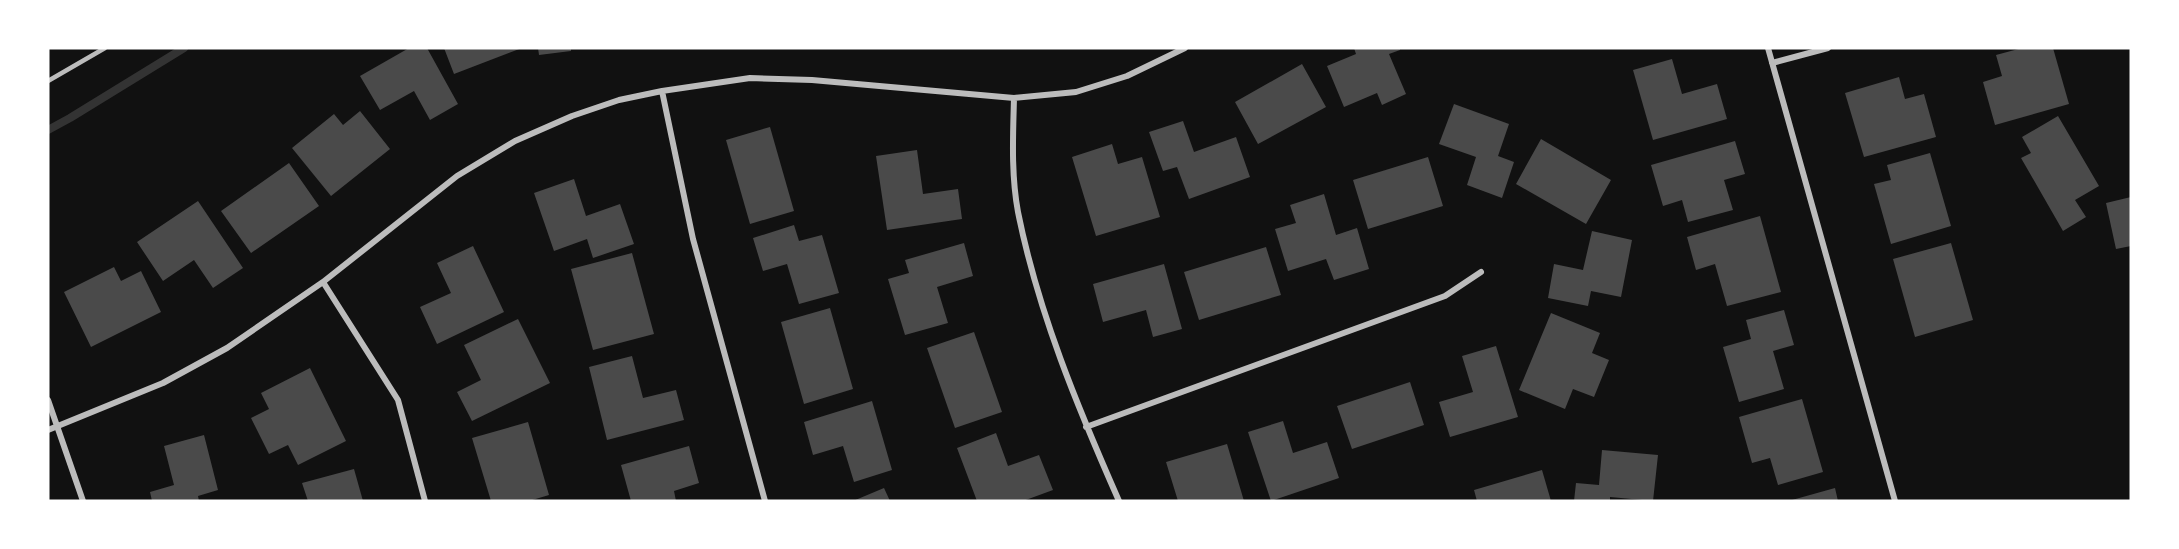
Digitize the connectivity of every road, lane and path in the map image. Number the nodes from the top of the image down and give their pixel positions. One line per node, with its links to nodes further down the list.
1 (105, 48): 6 (lane)
2 (1185, 48): 8 (street)
3 (1768, 48): 5 (street)
4 (1828, 48): 5 (street)
5 (1772, 63): 19 (street)
6 (48, 81)
7 (662, 91): 8 (street); 10 (street); 17 (street)
8 (1014, 98): 13 (street)
9 (1481, 272): 13 (street)
10 (323, 282): 12 (street); 16 (street)
11 (48, 400): 12 (street)
12 (58, 426): 14 (street); 15 (street)
13 (1086, 427): 18 (street)
14 (48, 430)
15 (83, 501)
16 (424, 501)
17 (765, 501)
18 (1119, 501)
19 (1895, 501)

